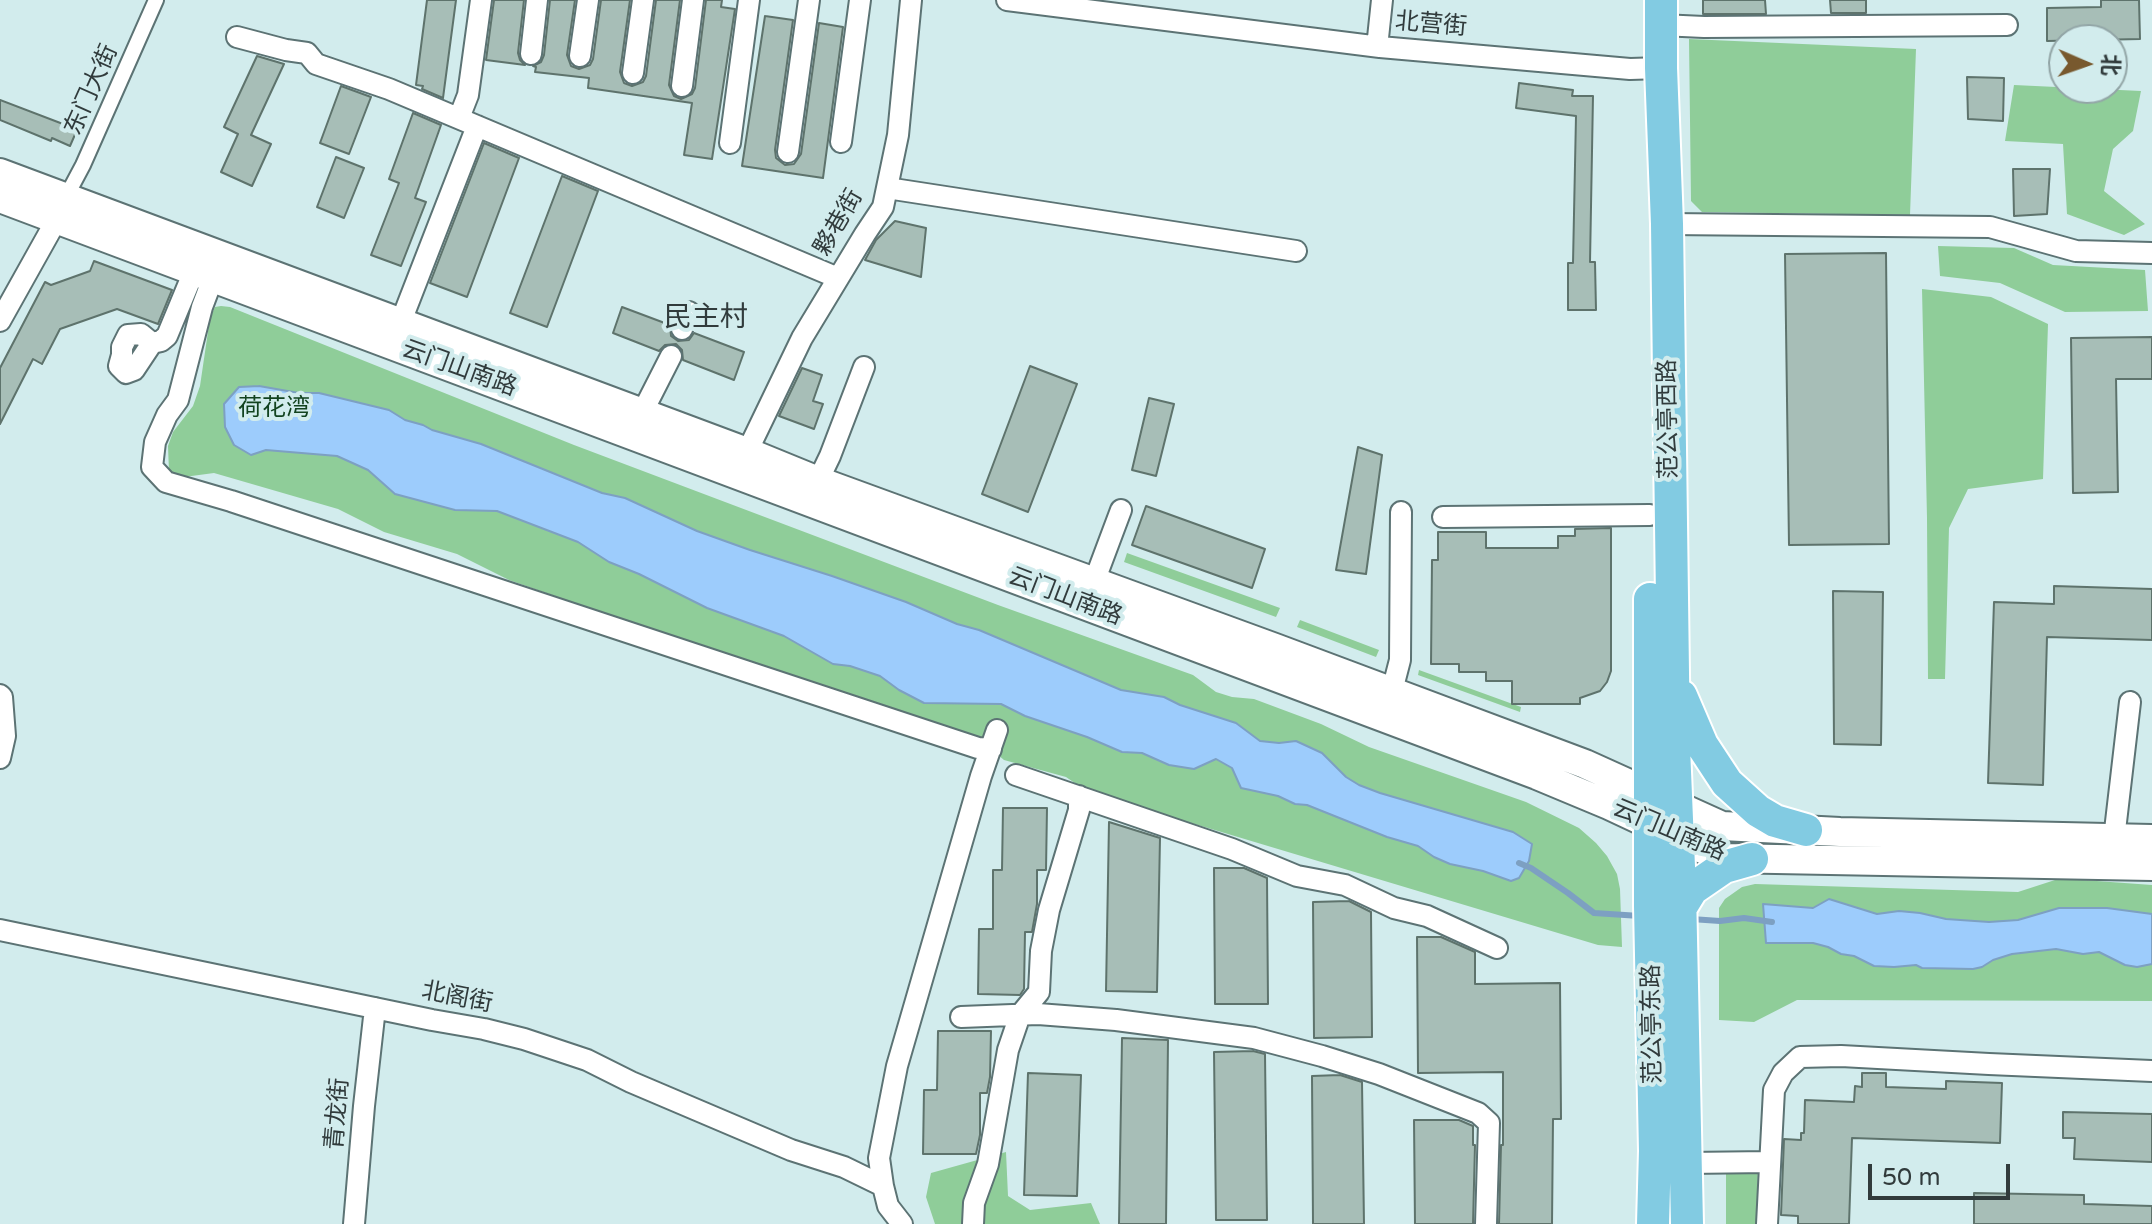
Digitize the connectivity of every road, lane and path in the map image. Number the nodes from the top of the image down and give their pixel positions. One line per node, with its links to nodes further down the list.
1 (156, 0): 29 (street, 东门大街)
2 (481, 0): 22 (street)
3 (537, 0): 17 (street)
4 (588, 0): 18 (street)
5 (643, 0): 20 (street)
6 (693, 0): 21 (street)
7 (749, 0): 24 (street)
8 (809, 0): 25 (street)
9 (860, 0): 23 (street)
10 (911, 0): 27 (street, 夥巷街)
11 (1007, 0): 16 (street, 北营街)
12 (1382, 0): 16 (street)
13 (1656, 8): 14 (street); 19 (main road, 范公亭西路)
14 (2007, 25)
15 (237, 37): 22 (street)
16 (1380, 47): 19 (street, 北营街)
17 (531, 54)
18 (580, 56)
19 (1654, 68): 30 (main road, 范公亭西路); 45 (main road, 范公亭西路)
20 (633, 73)
21 (682, 86)
22 (468, 122): 34 (street); 36 (street)
23 (841, 142)
24 (730, 143)
25 (788, 152)
26 (0, 173): 29 (main road, 云门山南路)
27 (887, 188): 31 (street); 34 (street, 夥巷街)
28 (0, 198): 29 (main road, 云门山南路)
29 (62, 208): 33 (main road, 云门山南路); 35 (street); 36 (main road, 云门山南路)
30 (1667, 224): 32 (street); 48 (main road, 范公亭西路)
31 (1296, 251)
32 (2152, 253)
33 (203, 274): 37 (street); 47 (main road, 云门山南路); 70 (street)
34 (838, 278): 41 (street, 夥巷街)
35 (0, 321)
36 (400, 324): 40 (main road, 云门山南路)
37 (152, 343)
38 (671, 356): 40 (street)
39 (864, 367): 42 (street)
40 (642, 413): 41 (main road, 云门山南路)
41 (747, 452): 42 (main road, 云门山南路)
42 (818, 481): 47 (main road, 云门山南路)
43 (1121, 510): 47 (street)
44 (1401, 512): 49 (street)
45 (1650, 515): 46 (street); 55 (main road, 范公亭西路)
46 (1443, 517)
47 (1090, 593): 49 (main road, 云门山南路); 55 (main road, 云门山南路)
48 (1674, 676): 55 (main road, 范公亭西路); 56 (main road)
49 (1392, 691): 55 (main road, 云门山南路)
50 (0, 695): 52 (street)
51 (2130, 702): 57 (street)
52 (0, 758)
53 (1016, 775): 63 (street)
54 (1079, 796): 65 (street)
55 (1664, 815): 56 (main road, 云门山南路); 59 (main road, 云门山南路); 61 (main road, 范公亭东路)
56 (1806, 830): 57 (main road, 云门山南路)
57 (2114, 839): 58 (main road, 云门山南路)
58 (2152, 839)
59 (1752, 859): 60 (main road, 云门山南路); 61 (main road)
60 (2152, 866)
61 (1665, 907): 68 (main road, 范公亭东路)
62 (0, 930): 64 (street, 北阁街)
63 (1497, 948)
64 (375, 1008): 70 (street, 北阁街); 71 (street, 青龙街)
65 (1020, 1015): 66 (street); 73 (street); 74 (street)
66 (961, 1017)
67 (2152, 1071): 69 (street)
68 (1676, 1155): 69 (street); 75 (main road, 范公亭东路); 76 (main road, 范公亭东路)
69 (1769, 1162): 77 (street)
70 (883, 1186): 72 (street)
71 (354, 1224)
72 (902, 1224)
73 (973, 1224)
74 (1486, 1224)
75 (1653, 1224)
76 (1687, 1224)
77 (1767, 1224)

